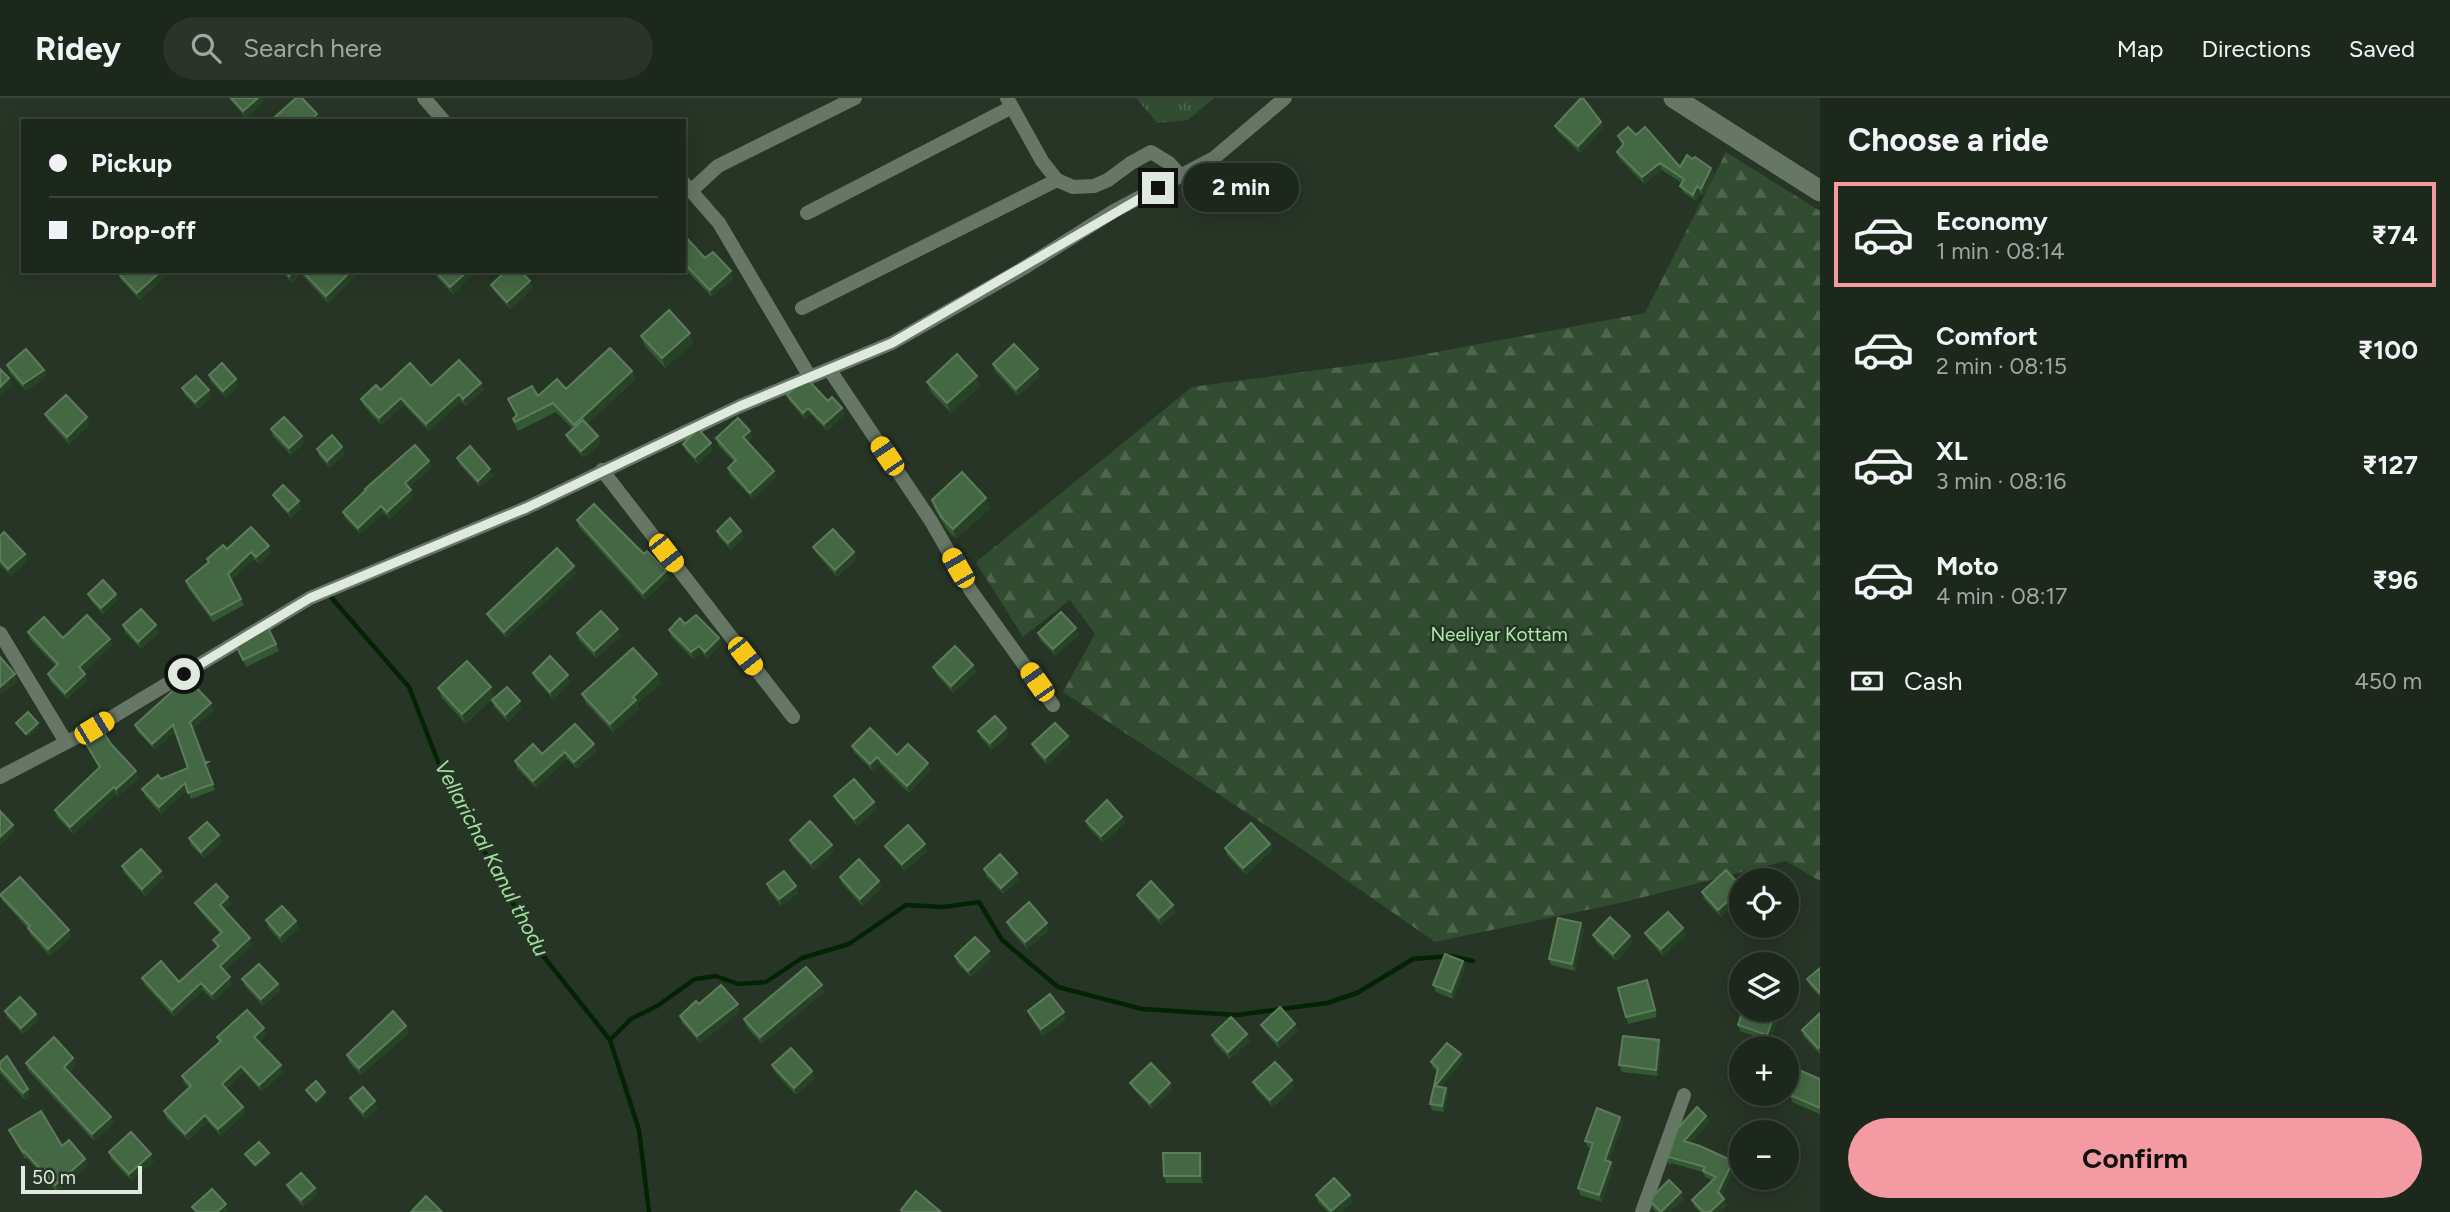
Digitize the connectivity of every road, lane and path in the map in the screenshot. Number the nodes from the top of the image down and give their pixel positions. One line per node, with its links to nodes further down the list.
1 (424, 98): 6 (street)
2 (855, 98): 9 (street)
3 (1285, 98): 7 (street)
4 (1674, 98): 10 (main road)
5 (1009, 103): 8 (street); 11 (street)
6 (442, 119)
7 (1181, 176): 8 (street); 13 (street)
8 (1057, 180): 12 (street)
9 (687, 187): 14 (street)
10 (1820, 191)
11 (807, 213)
12 (802, 308)
13 (829, 369): 14 (street); 17 (street)
14 (810, 377): 15 (street)
15 (602, 470): 18 (street); 19 (street)
16 (0, 633): 19 (street)
17 (1053, 705)
18 (793, 718)
19 (66, 742): 20 (street)
20 (0, 777)
21 (1684, 1095): 22 (street)
22 (1642, 1212)

